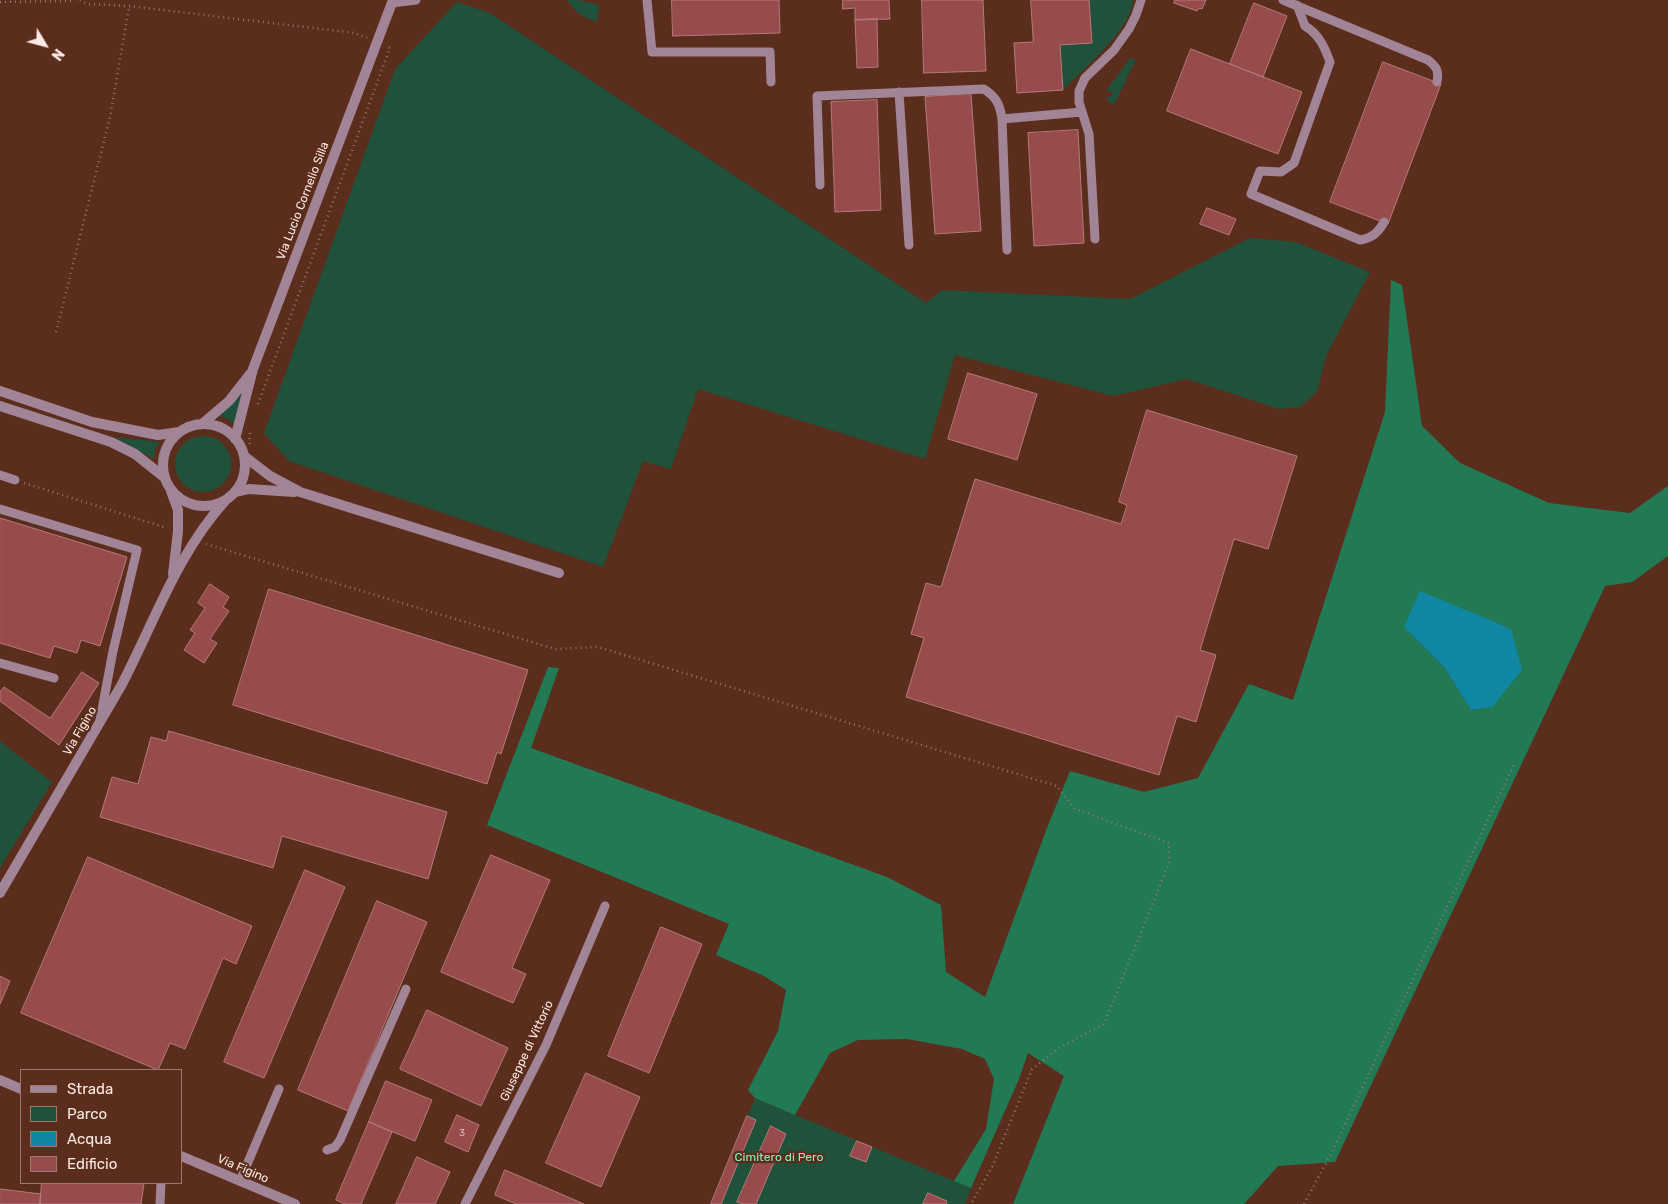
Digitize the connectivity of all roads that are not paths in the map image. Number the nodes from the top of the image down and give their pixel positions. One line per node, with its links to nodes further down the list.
1 (416, 0): 5 (lane, Via Lucio Cornelio Silla)
2 (647, 0): 7 (lane)
3 (1141, 0): 10 (lane)
4 (1283, 0): 6 (lane)
5 (392, 1): 17 (street, Via Lucio Cornelio Silla)
6 (1297, 5): 8 (lane); 13 (lane)
7 (771, 82)
8 (1437, 82)
9 (899, 92): 11 (lane); 12 (lane); 15 (lane)
10 (1082, 112): 11 (lane); 14 (lane)
11 (1002, 119): 16 (lane)
12 (820, 185)
13 (1384, 222)
14 (1095, 238)
15 (909, 244)
16 (1007, 250)
17 (253, 369): 20 (street, Via Lucio Cornelio Silla); 22 (street, Via Lucio Cornelio Silla)
18 (0, 391): 21 (street, Via Lucio Cornelio Silla)
19 (0, 406): 25 (street)
20 (202, 424): 21 (street, Via Lucio Cornelio Silla); 22 (street)
21 (179, 432): 25 (street)
22 (236, 438): 23 (street)
23 (249, 455): 28 (street); 29 (street)
24 (0, 475): 26 (lane)
25 (164, 477): 27 (street)
26 (15, 480)
27 (170, 491): 30 (street); 33 (street, Via Figino)
28 (236, 492): 29 (street); 30 (street)
29 (300, 492): 32 (street)
30 (225, 501): 33 (street, Via Figino)
31 (0, 509): 36 (lane)
32 (559, 573)
33 (173, 577): 36 (street, Via Figino)
34 (0, 663): 35 (lane)
35 (54, 678)
36 (99, 723): 37 (street, Via Figino)
37 (0, 894)
38 (605, 906): 49 (lane, Giuseppe di Vittorio)
39 (406, 989): 43 (lane)
40 (0, 1080): 41 (street)
41 (20, 1089)
42 (279, 1089): 45 (lane)
43 (327, 1150)
44 (182, 1156): 45 (street, Via Figino)
45 (240, 1181): 48 (street, Via Figino)
46 (161, 1184): 47 (lane)
47 (160, 1204)
48 (295, 1204)
49 (465, 1204)

